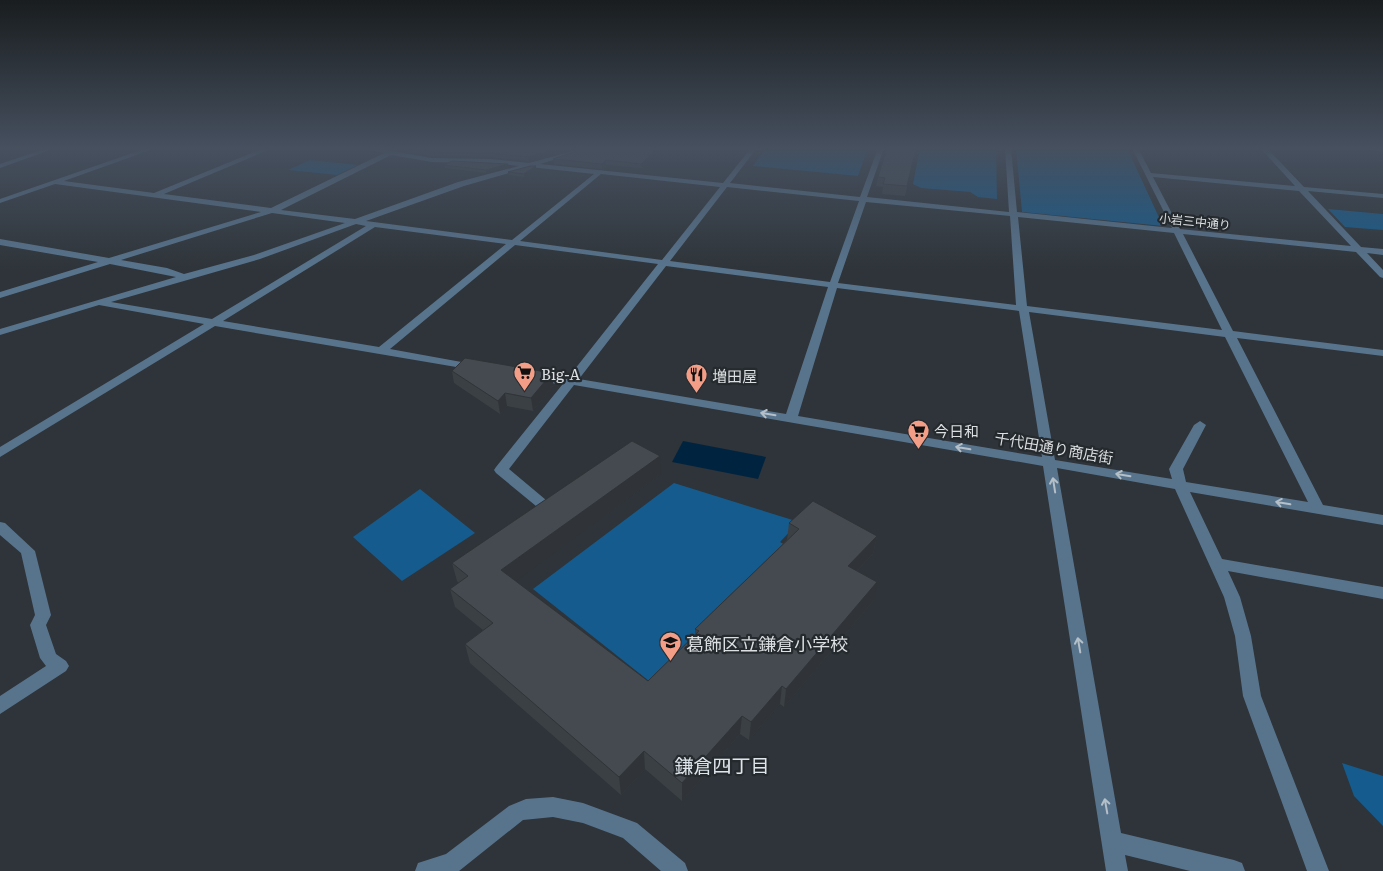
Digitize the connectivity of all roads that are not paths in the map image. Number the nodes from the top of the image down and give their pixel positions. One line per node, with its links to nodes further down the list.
1 (1301, 188): 25 (street)
2 (35, 189): 17 (street)
3 (106, 189): 14 (street)
4 (171, 189): 14 (street)
5 (317, 189): 18 (street)
6 (448, 189): 20 (street)
7 (580, 189): 23 (street)
8 (722, 189): 28 (street)
9 (761, 189): 16 (street, 小岩三中通り)
10 (867, 189): 16 (street)
11 (1012, 189): 19 (street)
12 (1156, 189): 22 (street)
13 (1308, 189): 15 (street)
14 (155, 195): 18 (street)
15 (1383, 196)
16 (863, 199): 19 (street, 小岩三中通り); 31 (street)
17 (0, 201)
18 (274, 210): 20 (street); 27 (street)
19 (1014, 215): 22 (street, 小岩三中通り); 34 (street)
20 (356, 221): 21 (street); 30 (street)
21 (374, 224): 23 (street); 35 (street)
22 (1178, 232): 25 (street, 小岩三中通り); 37 (street)
23 (514, 242): 28 (street); 38 (street)
24 (2, 243): 27 (street)
25 (1359, 250): 26 (street, 小岩三中通り); 29 (street)
26 (1383, 252)
27 (110, 261): 30 (street); 32 (street)
28 (665, 262): 31 (street); 42 (street)
29 (1383, 275)
30 (182, 278): 33 (street)
31 (833, 285): 34 (street); 43 (street)
32 (0, 295)
33 (98, 302): 35 (street); 36 (street)
34 (1022, 307): 37 (street); 46 (street)
35 (215, 322): 38 (street); 45 (street)
36 (0, 332)
37 (1231, 334): 39 (street); 49 (street)
38 (381, 351): 40 (street)
39 (1383, 353)
40 (484, 368)
41 (521, 374): 42 (street, 千代田通り商店街)
42 (571, 382): 43 (street, 千代田通り商店街, one-way to 42); 48 (street)
43 (790, 418): 46 (street, 千代田通り商店街, one-way to 43)
44 (1200, 425): 47 (street)
45 (0, 452)
46 (1051, 464): 47 (street, 千代田通り商店街, one-way to 46); 55 (street, one-way to 46)
47 (1180, 484): 49 (street, 千代田通り商店街, one-way to 47); 52 (street)
48 (541, 503)
49 (1318, 509): 50 (street, 千代田通り商店街)
50 (1383, 520)
51 (0, 527): 54 (street)
52 (1215, 563): 53 (street); 60 (street)
53 (1383, 593)
54 (0, 706)
55 (1112, 841): 58 (street); 59 (street)
56 (436, 869): 57 (street)
57 (677, 871)
58 (1117, 871)
59 (1234, 871)
60 (1318, 871)

